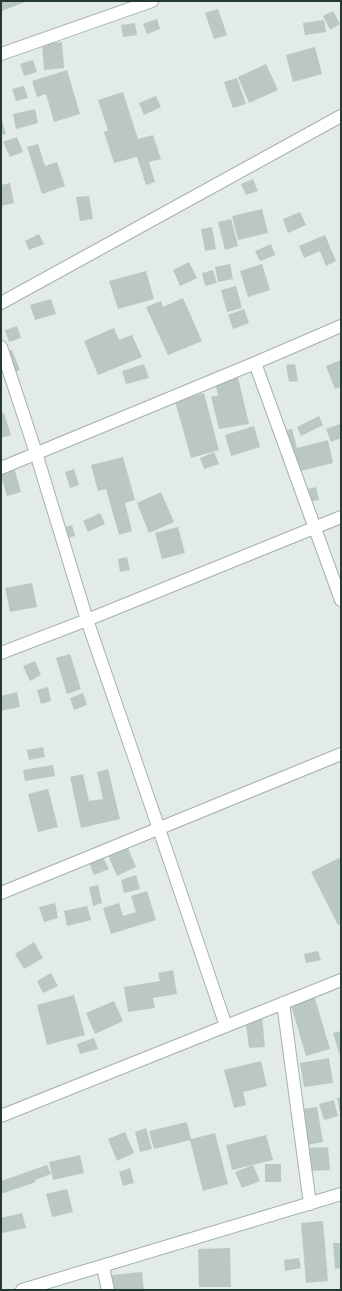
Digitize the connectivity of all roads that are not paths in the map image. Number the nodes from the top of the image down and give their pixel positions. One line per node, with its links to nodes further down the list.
1 (152, 1): 2 (street)
2 (1, 54)
3 (341, 116): 4 (street)
4 (1, 302)
5 (341, 326): 7 (street)
6 (1, 347): 8 (street)
7 (255, 363): 8 (street); 11 (street)
8 (36, 454): 9 (street); 13 (street)
9 (1, 468)
10 (341, 517): 11 (street)
11 (314, 528): 12 (street); 13 (street)
12 (341, 600)
13 (87, 620): 14 (street); 16 (street)
14 (1, 653)
15 (341, 754): 16 (street)
16 (159, 828): 17 (street); 20 (street)
17 (1, 893)
18 (341, 980): 19 (street)
19 (283, 1003): 20 (street); 23 (street)
20 (226, 1026): 21 (street)
21 (1, 1116)
22 (341, 1194): 23 (street)
23 (310, 1204): 24 (street)
24 (103, 1267): 25 (street); 26 (street)
25 (22, 1290)
26 (108, 1290)

